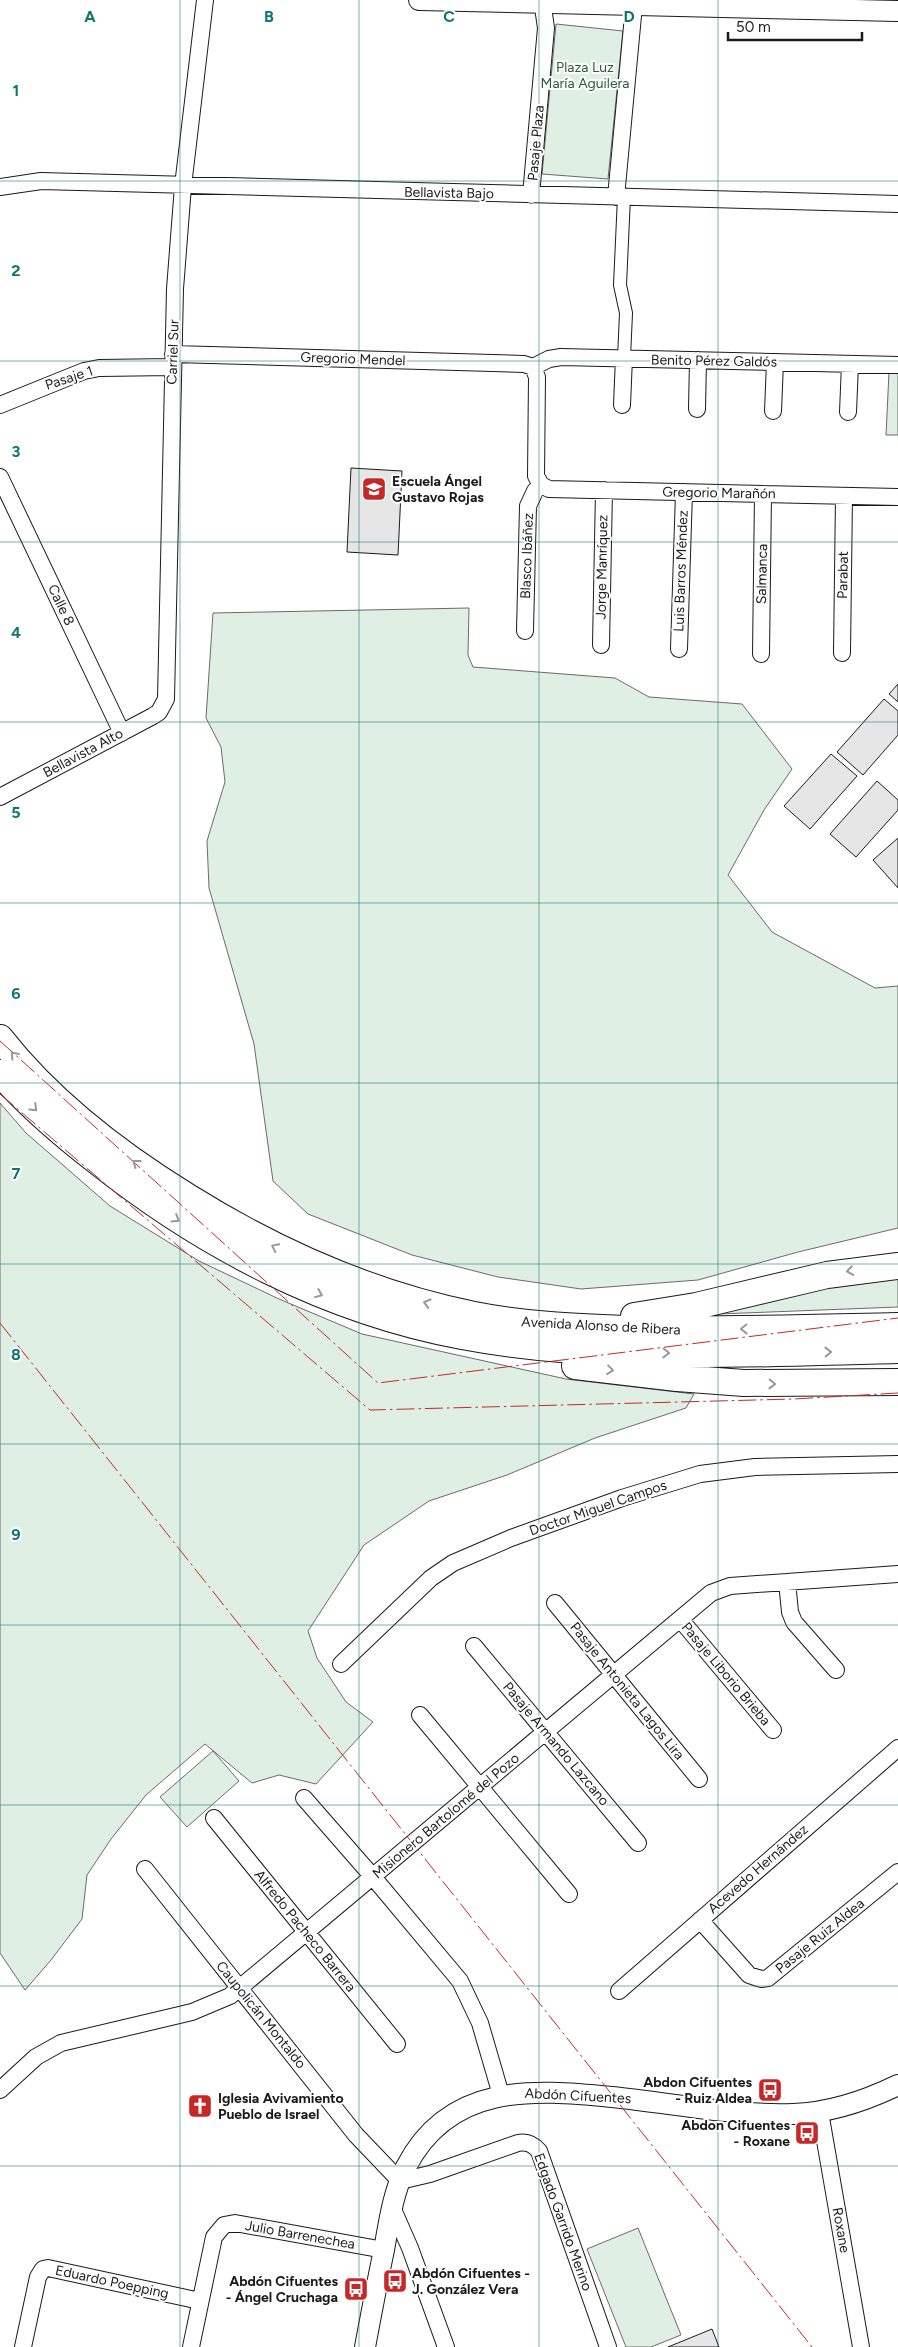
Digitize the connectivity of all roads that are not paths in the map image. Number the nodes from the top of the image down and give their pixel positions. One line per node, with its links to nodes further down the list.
1 (205, 0): 6 (street, Carriel Sur)
2 (419, 0): 3 (street)
3 (543, 1): 4 (street); 8 (street, Pasaje Plaza)
4 (634, 5): 5 (street); 9 (street)
5 (886, 7)
6 (183, 186): 7 (street, Bellavista Bajo); 8 (street, Bellavista Bajo); 13 (street, Carriel Sur)
7 (0, 187)
8 (531, 195): 9 (street, Bellavista Bajo)
9 (620, 197): 10 (street, Bellavista Bajo); 11 (street)
10 (898, 204)
11 (624, 358): 12 (street, Benito Pérez Galdós); 17 (street, Benito Pérez Galdós); 19 (street)
12 (698, 360): 14 (street, Benito Pérez Galdós); 20 (street)
13 (172, 361): 17 (street, Gregorio Mendel); 18 (street, Pasaje 1); 35 (street, Carriel Sur)
14 (775, 362): 15 (street, Benito Pérez Galdós); 21 (street)
15 (850, 364): 16 (street, Benito Pérez Galdós); 22 (street)
16 (898, 365)
17 (533, 368): 24 (street)
18 (0, 404)
19 (622, 405)
20 (697, 409)
21 (773, 411)
22 (848, 412)
23 (0, 477): 36 (street, Calle 8)
24 (541, 485): 25 (street, Gregorio Marañón); 30 (street, Blasco Ibáñez)
25 (604, 490): 26 (street, Gregorio Marañón); 31 (street, Jorge Manríquez)
26 (684, 492): 27 (street, Gregorio Marañón); 32 (street, Luis Barros Méndez)
27 (763, 494): 28 (street, Gregorio Marañón); 34 (street, Salmanca)
28 (844, 496): 29 (street, Gregorio Marañón); 33 (street, Parabat)
29 (898, 497)
30 (524, 631)
31 (600, 644)
32 (679, 649)
33 (842, 653)
34 (761, 654)
35 (163, 706): 36 (street, Bellavista Alto)
36 (122, 733): 37 (street, Bellavista Alto)
37 (0, 797)
38 (0, 1038): 41 (highway, Avenida Alonso de Ribera, one-way to 38)
39 (0, 1073): 43 (highway, Avenida Alonso de Ribera, one-way to 43)
40 (898, 1266): 41 (highway, one-way to 41)
41 (554, 1326): 42 (highway, Avenida Alonso de Ribera, one-way to 41)
42 (898, 1326)
43 (461, 1336): 44 (highway, Avenida Alonso de Ribera, one-way to 44); 45 (highway, one-way to 45)
44 (898, 1350)
45 (898, 1382)
46 (898, 1464): 52 (street, Doctor Miguel Campos)
47 (898, 1574): 48 (street, Misionero Bartolomé del Pozo)
48 (787, 1582): 50 (street, Misionero Bartolomé del Pozo); 53 (street)
49 (555, 1603): 54 (street, Pasaje Antonieta Lagos Lira)
50 (680, 1619): 54 (street, Misionero Bartolomé del Pozo); 56 (street, Pasaje Liborio Brieba)
51 (474, 1646): 57 (street, Pasaje Armando Lazcano)
52 (341, 1664)
53 (836, 1670)
54 (613, 1675): 57 (street, Misionero Bartolomé del Pozo); 59 (street, Pasaje Antonieta Lagos Lira)
55 (420, 1714): 60 (street)
56 (773, 1730)
57 (546, 1732): 60 (street, Misionero Bartolomé del Pozo); 63 (street, Pasaje Armando Lazcano)
58 (898, 1748): 68 (street, Acevedo Hernández)
59 (699, 1779)
60 (481, 1786): 66 (street, Misionero Bartolomé del Pozo); 67 (street)
61 (304, 1798): 66 (street)
62 (214, 1818): 69 (street, Alfredo Pacheco Barrera)
63 (638, 1843)
64 (145, 1869): 70 (street, Caupolicán Montaldo)
65 (898, 1872): 68 (street, Pasaje Ruiz Aldea)
66 (373, 1877): 69 (street, Misionero Bartolomé del Pozo); 75 (street)
67 (569, 1894)
68 (700, 1920): 71 (street, Acevedo Hernández)
69 (306, 1932): 70 (street, Misionero Bartolomé del Pozo); 72 (street, Alfredo Pacheco Barrera)
70 (240, 1989): 74 (street, Misionero Bartolomé del Pozo); 77 (street, Caupolicán Montaldo)
71 (618, 1991)
72 (397, 2044)
73 (898, 2085): 76 (street, Abdón Cifuentes)
74 (0, 2090)
75 (501, 2095): 76 (street, Abdón Cifuentes); 77 (street, Abdón Cifuentes)
76 (820, 2112): 86 (street, Roxane)
77 (400, 2181): 78 (street, Abdón Cifuentes); 85 (street, Edgado Garrido Merino)
78 (392, 2207): 79 (street, Abdón Cifuentes); 84 (street)
79 (384, 2250): 80 (street, Julio Barrenechea); 83 (street, Abdón Cifuentes)
80 (200, 2301): 81 (street, Eduardo Poepping); 82 (street, Julio Barrenechea)
81 (23, 2347)
82 (191, 2347)
83 (365, 2347)
84 (446, 2347)
85 (608, 2347)
86 (861, 2347)

